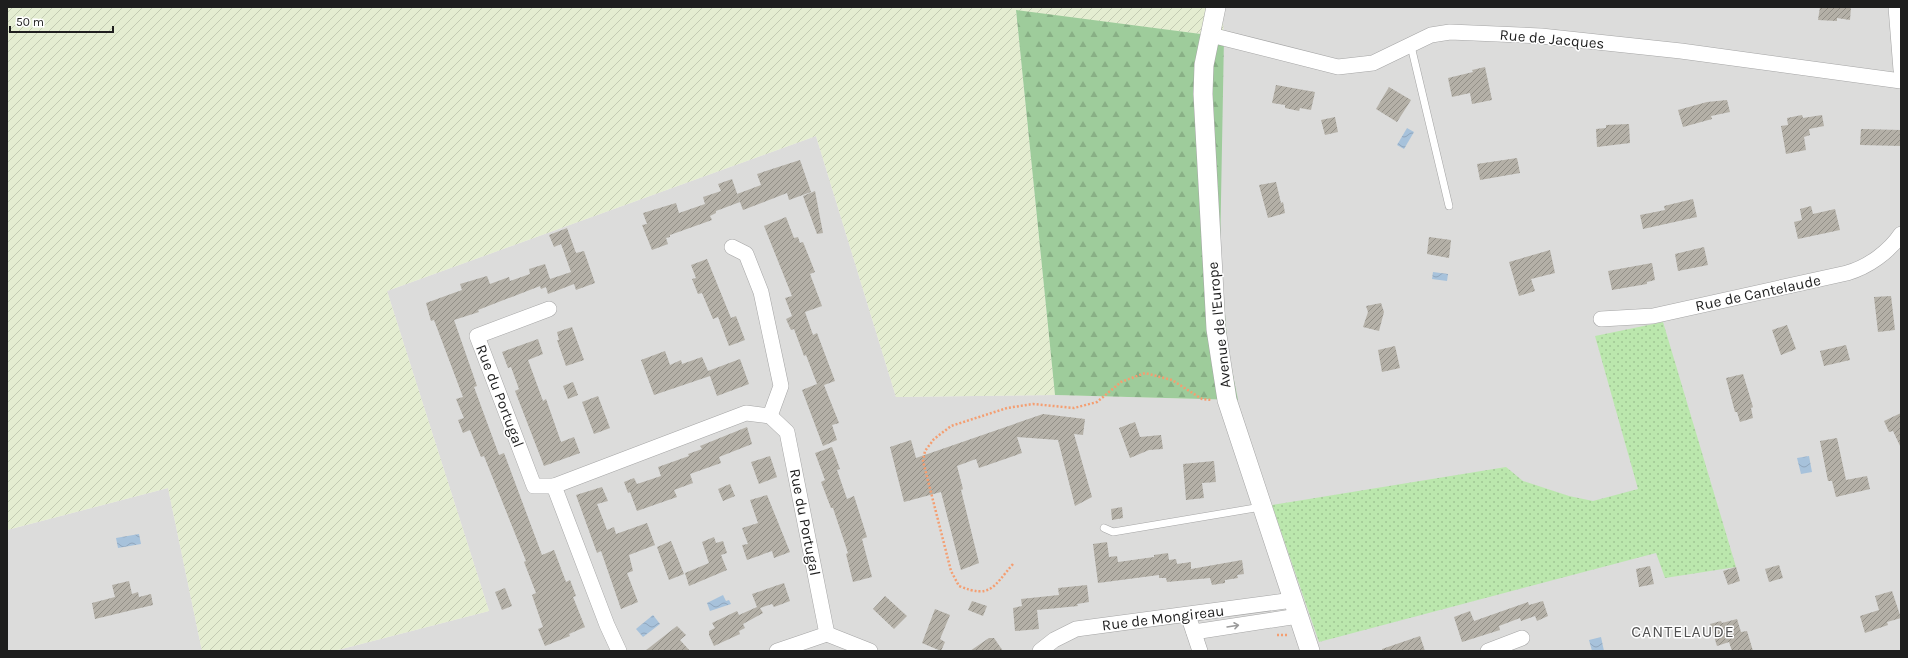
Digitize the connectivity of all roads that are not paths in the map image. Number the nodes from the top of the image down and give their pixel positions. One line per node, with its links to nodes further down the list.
1 (1216, 7): 3 (street, Avenue de l'Europe)
2 (1896, 7): 5 (street)
3 (1211, 35): 4 (street, Rue de Jacques); 14 (street, Avenue de l'Europe)
4 (1410, 46): 6 (street, Rue de Jacques); 7 (lane)
5 (1901, 70)
6 (1901, 81)
7 (1449, 206)
8 (1901, 234): 11 (street, Rue de Cantelaude)
9 (732, 247): 12 (street)
10 (549, 309): 13 (street, Rue du Portugal)
11 (1601, 319)
12 (770, 416): 13 (street, Rue du Portugal); 19 (street, Rue du Portugal)
13 (554, 486): 21 (street)
14 (1263, 507): 15 (lane); 16 (street, Avenue de l'Europe)
15 (1104, 528)
16 (1295, 608): 17 (street, Rue de Mongireau); 18 (street, Rue de Mongireau, one-way to 16); 26 (street, Avenue de l'Europe)
17 (1189, 615): 18 (street); 24 (street, Rue de Mongireau)
18 (1194, 632): 25 (street)
19 (827, 634): 22 (street); 23 (street)
20 (1522, 638): 27 (street)
21 (619, 651)
22 (777, 651)
23 (870, 651)
24 (1040, 651)
25 (1200, 651)
26 (1310, 651)
27 (1488, 651)

